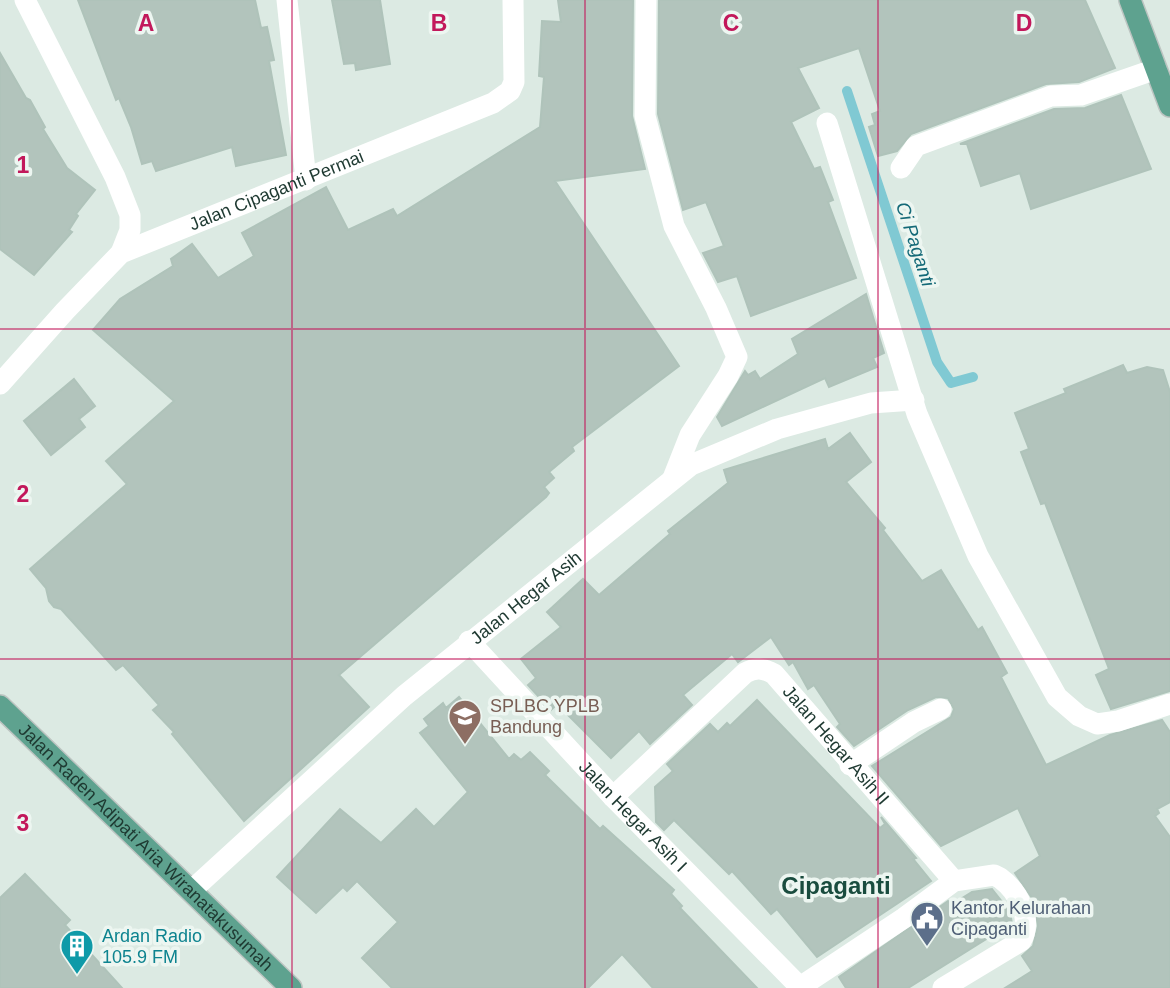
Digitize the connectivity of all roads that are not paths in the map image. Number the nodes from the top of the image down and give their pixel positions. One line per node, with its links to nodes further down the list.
1 (25, 0): 11 (street)
2 (287, 0): 10 (street)
3 (513, 0): 10 (street, Jalan Cipaganti Permai)
4 (646, 0): 14 (street)
5 (1130, 0): 6 (main road)
6 (1156, 69): 7 (main road); 9 (street)
7 (1170, 106)
8 (827, 123): 13 (street)
9 (901, 168)
10 (306, 180): 11 (street, Jalan Cipaganti Permai)
11 (121, 253): 12 (street, Jalan Cipaganti Permai)
12 (0, 384)
13 (914, 400): 14 (street, Jalan Hegar Asih); 16 (street)
14 (672, 480): 15 (street, Jalan Hegar Asih)
15 (469, 641): 20 (street, Jalan Hegar Asih I); 22 (street, Jalan Hegar Asih)
16 (1170, 704)
17 (0, 706): 22 (main road, Jalan Raden Adipati Aria Wiranatakusumah)
18 (941, 709): 19 (street)
19 (850, 765): 20 (street, Jalan Hegar Asih II); 21 (street, Jalan Hegar Asih II)
20 (613, 797): 24 (street, Jalan Hegar Asih I)
21 (954, 881): 24 (street); 25 (street)
22 (192, 890): 23 (main road, Jalan Raden Adipati Aria Wiranatakusumah)
23 (291, 988)
24 (800, 988)
25 (943, 988)

